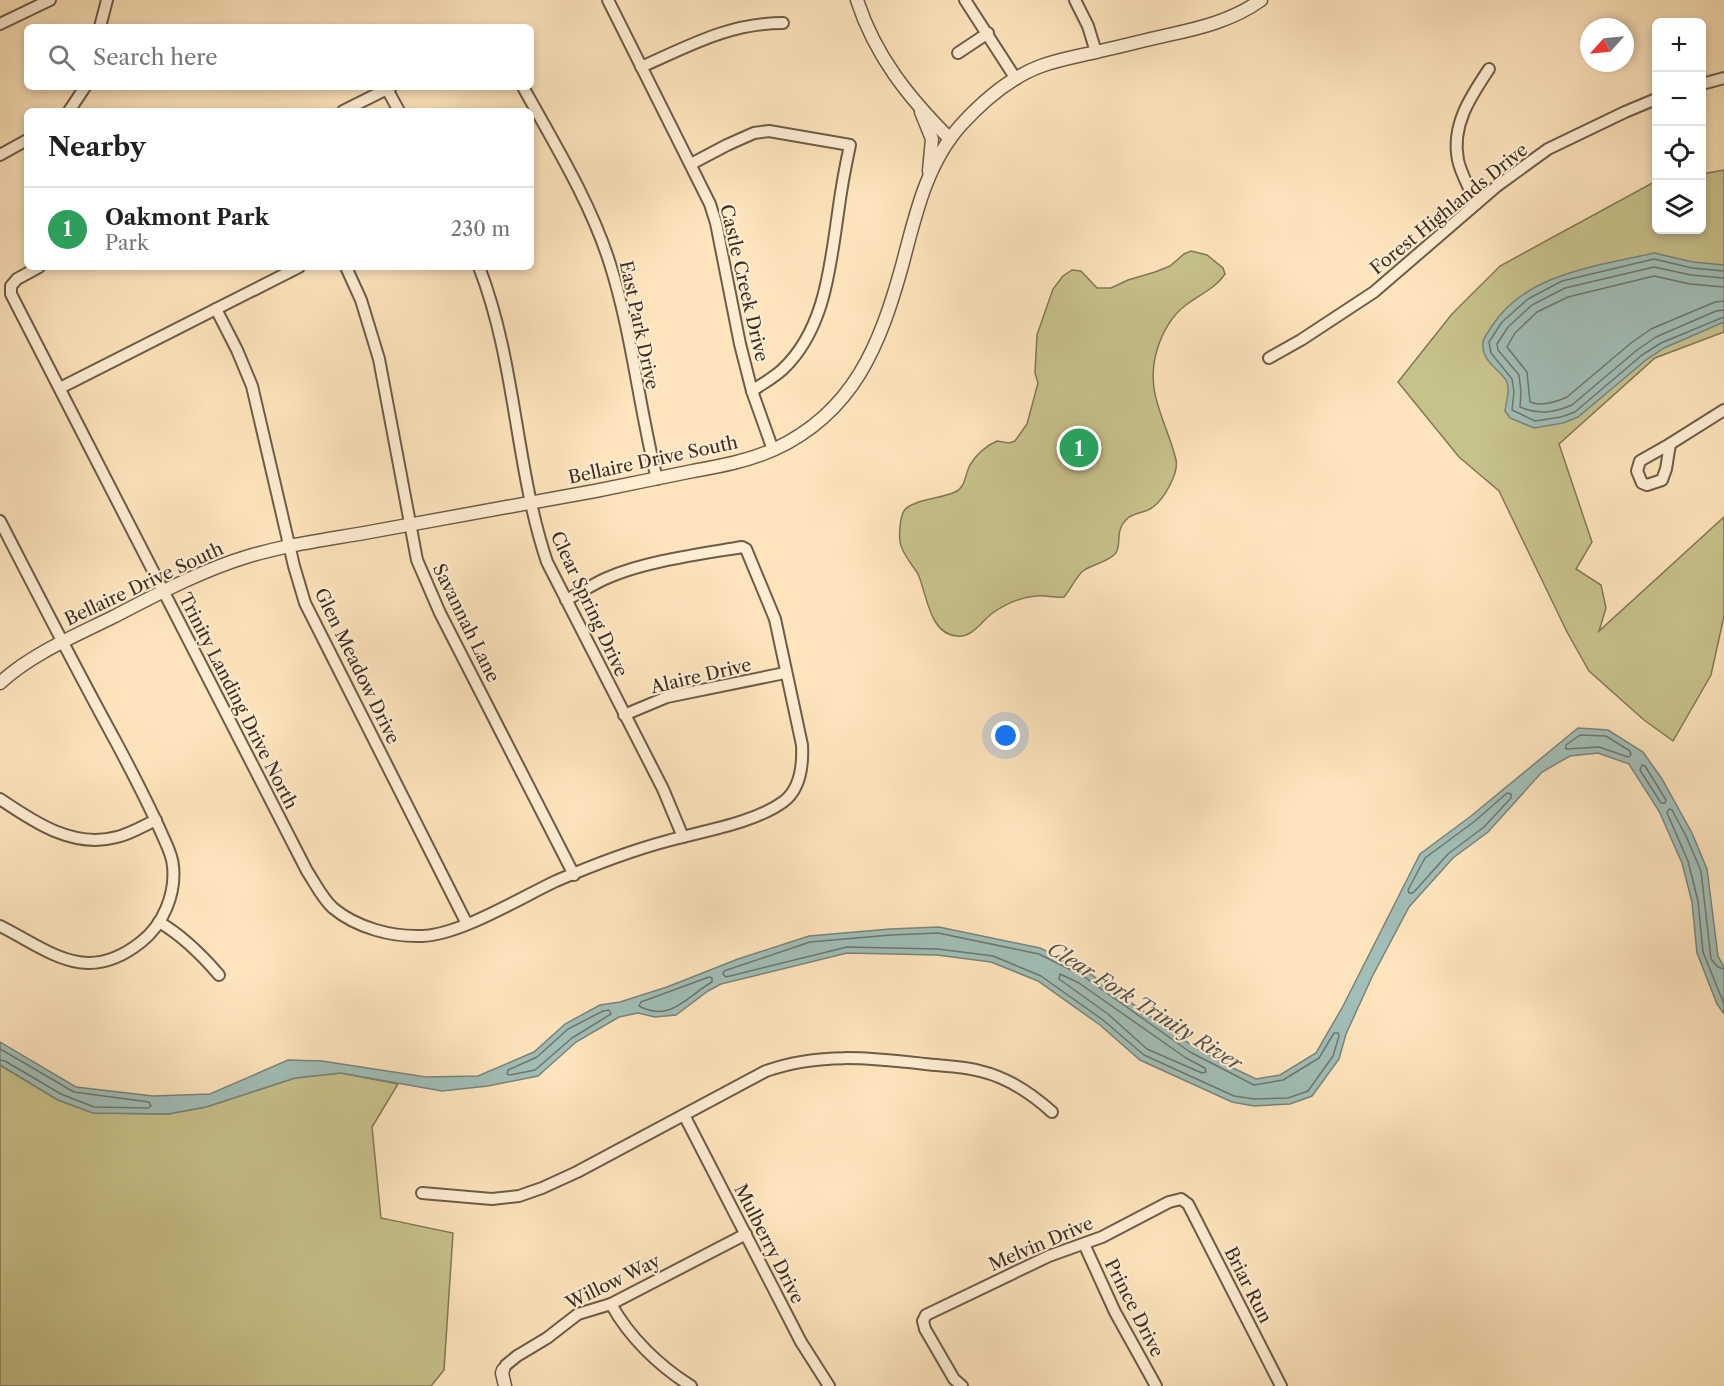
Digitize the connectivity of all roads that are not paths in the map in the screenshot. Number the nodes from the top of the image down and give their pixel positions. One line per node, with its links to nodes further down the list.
1 (48, 0): 9 (street)
2 (107, 0): 10 (street)
3 (608, 0): 14 (street, Castle Creek Drive)
4 (857, 0): 27 (street)
5 (965, 0): 11 (street)
6 (1075, 0): 12 (street)
7 (1261, 0): 12 (street, Bellaire Drive South)
8 (783, 23): 14 (street)
9 (0, 24)
10 (101, 24)
11 (988, 33): 13 (street); 17 (street)
12 (1096, 52): 17 (street, Bellaire Drive South)
13 (958, 53)
14 (641, 67): 31 (street, Castle Creek Drive)
15 (1489, 69): 33 (street)
16 (1724, 78): 18 (street)
17 (1017, 79): 28 (street, Bellaire Drive South)
18 (1706, 83)
19 (83, 90): 24 (street)
20 (385, 90): 25 (street)
21 (390, 90): 26 (street)
22 (526, 90): 45 (street, East Park Drive)
23 (1652, 101): 33 (street, Forest Highlands Drive)
24 (71, 108)
25 (349, 108)
26 (398, 108)
27 (920, 108): 28 (street); 32 (street)
28 (950, 139): 32 (street, Bellaire Drive South)
29 (24, 142): 30 (street)
30 (0, 155)
31 (691, 164): 41 (street, Castle Creek Drive); 41 (street)
32 (929, 179): 44 (street, Bellaire Drive South)
33 (1476, 204): 39 (street, Forest Highlands Drive)
34 (34, 270): 40 (street, Trinity Landing Drive North)
35 (293, 270): 38 (street)
36 (347, 270): 48 (street, Savannah Lane)
37 (480, 270): 46 (street, Clear Spring Drive)
38 (216, 309): 40 (street); 49 (street, Glen Meadow Drive)
39 (1269, 358)
40 (60, 388): 50 (street, Trinity Landing Drive North)
41 (752, 391): 44 (street, Castle Creek Drive)
42 (1724, 410): 43 (street)
43 (1670, 444)
44 (773, 450): 45 (street, Bellaire Drive South)
45 (657, 479): 46 (street, Bellaire Drive South)
46 (531, 503): 48 (street, Bellaire Drive South); 51 (street, Clear Spring Drive)
47 (0, 521): 52 (street)
48 (410, 524): 49 (street, Bellaire Drive South); 59 (street, Savannah Lane)
49 (289, 546): 50 (street, Bellaire Drive South); 61 (street, Glen Meadow Drive)
50 (163, 592): 52 (street, Bellaire Drive South); 61 (street, Trinity Landing Drive North)
51 (566, 600): 53 (street); 55 (street, Clear Spring Drive)
52 (63, 643): 54 (street, Bellaire Drive South); 57 (street)
53 (785, 673): 55 (street, Alaire Drive); 58 (street, Trinity Landing Drive North)
54 (0, 683)
55 (624, 715): 58 (street, Clear Spring Drive)
56 (0, 799): 57 (street)
57 (156, 820): 60 (street)
58 (683, 837): 59 (street, Trinity Landing Drive North)
59 (574, 874): 61 (street, Trinity Landing Drive North)
60 (159, 922): 62 (street); 63 (street)
61 (467, 924)
62 (0, 926)
63 (219, 975)
64 (1052, 1112): 65 (street)
65 (684, 1115): 66 (street); 68 (street, Mulberry Drive)
66 (422, 1193)
67 (1184, 1200): 69 (street, Melvin Drive); 77 (street, Briar Run)
68 (746, 1233): 70 (street, Willow Way); 74 (street, Mulberry Drive)
69 (1084, 1244): 75 (street, Melvin Drive); 76 (street, Prince Drive)
70 (611, 1304): 71 (street, Willow Way); 73 (street)
71 (503, 1370): 72 (street)
72 (505, 1386)
73 (691, 1386)
74 (829, 1386)
75 (962, 1386)
76 (1156, 1386)
77 (1281, 1386)

